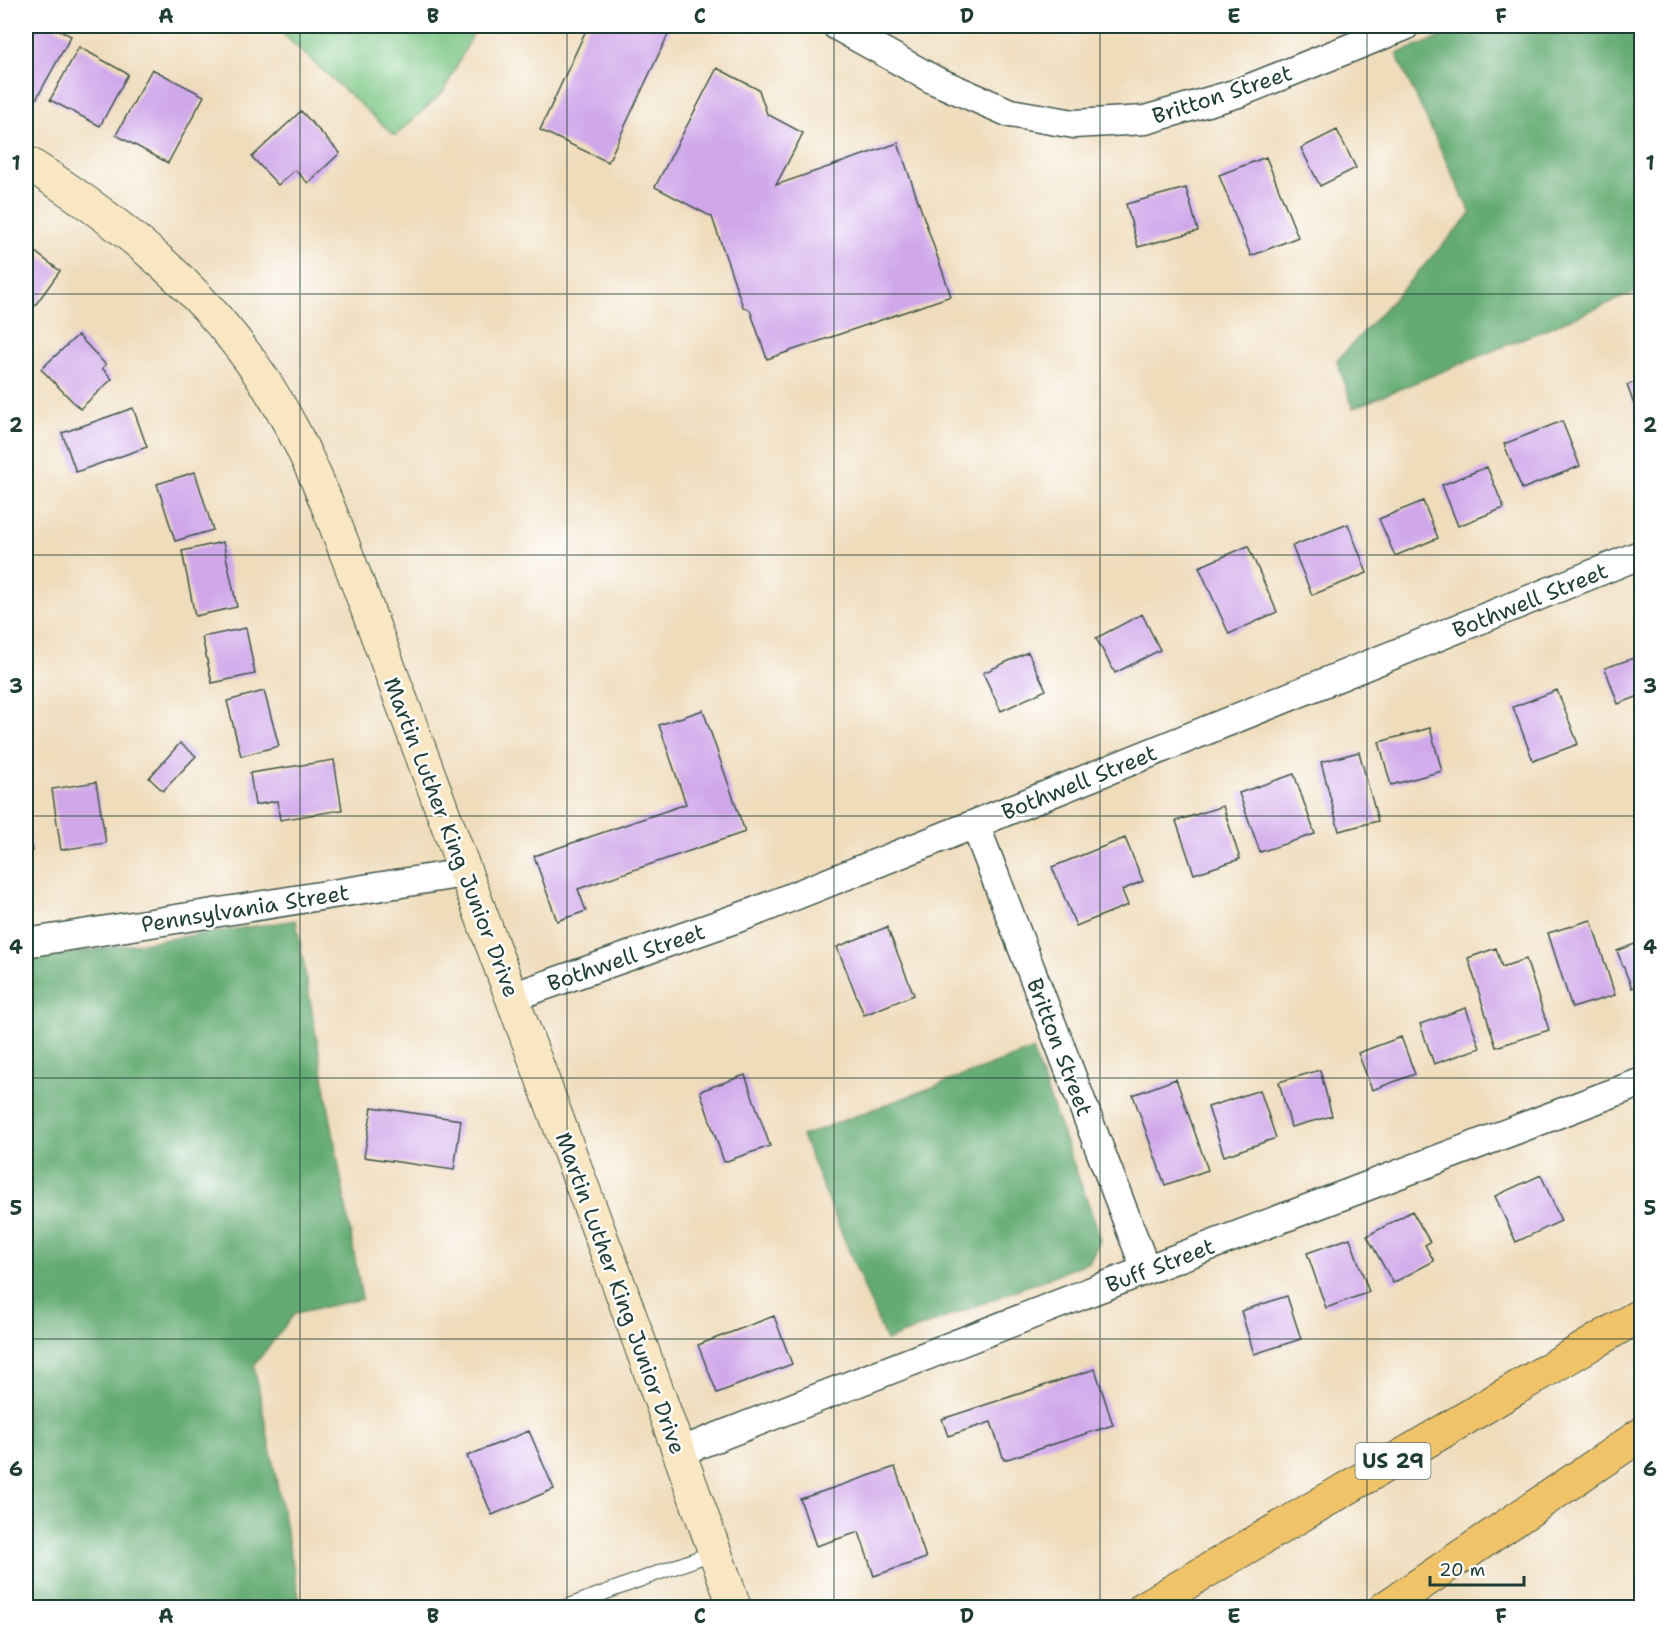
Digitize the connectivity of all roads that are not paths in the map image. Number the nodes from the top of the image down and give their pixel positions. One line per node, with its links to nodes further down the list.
1 (837, 26): 2 (street, Britton Street)
2 (1405, 26)
3 (26, 162): 6 (main road, Martin Luther King Junior Drive)
4 (1641, 554): 5 (street, Bothwell Street)
5 (975, 824): 8 (street, Bothwell Street); 10 (street, Britton Street)
6 (464, 873): 7 (street, Pennsylvania Street); 8 (main road, Martin Luther King Junior Drive)
7 (26, 943)
8 (512, 997): 13 (main road, Martin Luther King Junior Drive)
9 (1641, 1082): 10 (street, Buff Street)
10 (1146, 1270): 13 (street, Buff Street)
11 (1641, 1314): 17 (highway, US 29)
12 (1641, 1434): 18 (highway)
13 (679, 1452): 14 (main road, Martin Luther King Junior Drive)
14 (715, 1552): 15 (lane); 16 (main road, Martin Luther King Junior Drive)
15 (563, 1608)
16 (735, 1608)
17 (1144, 1608)
18 (1385, 1608)

